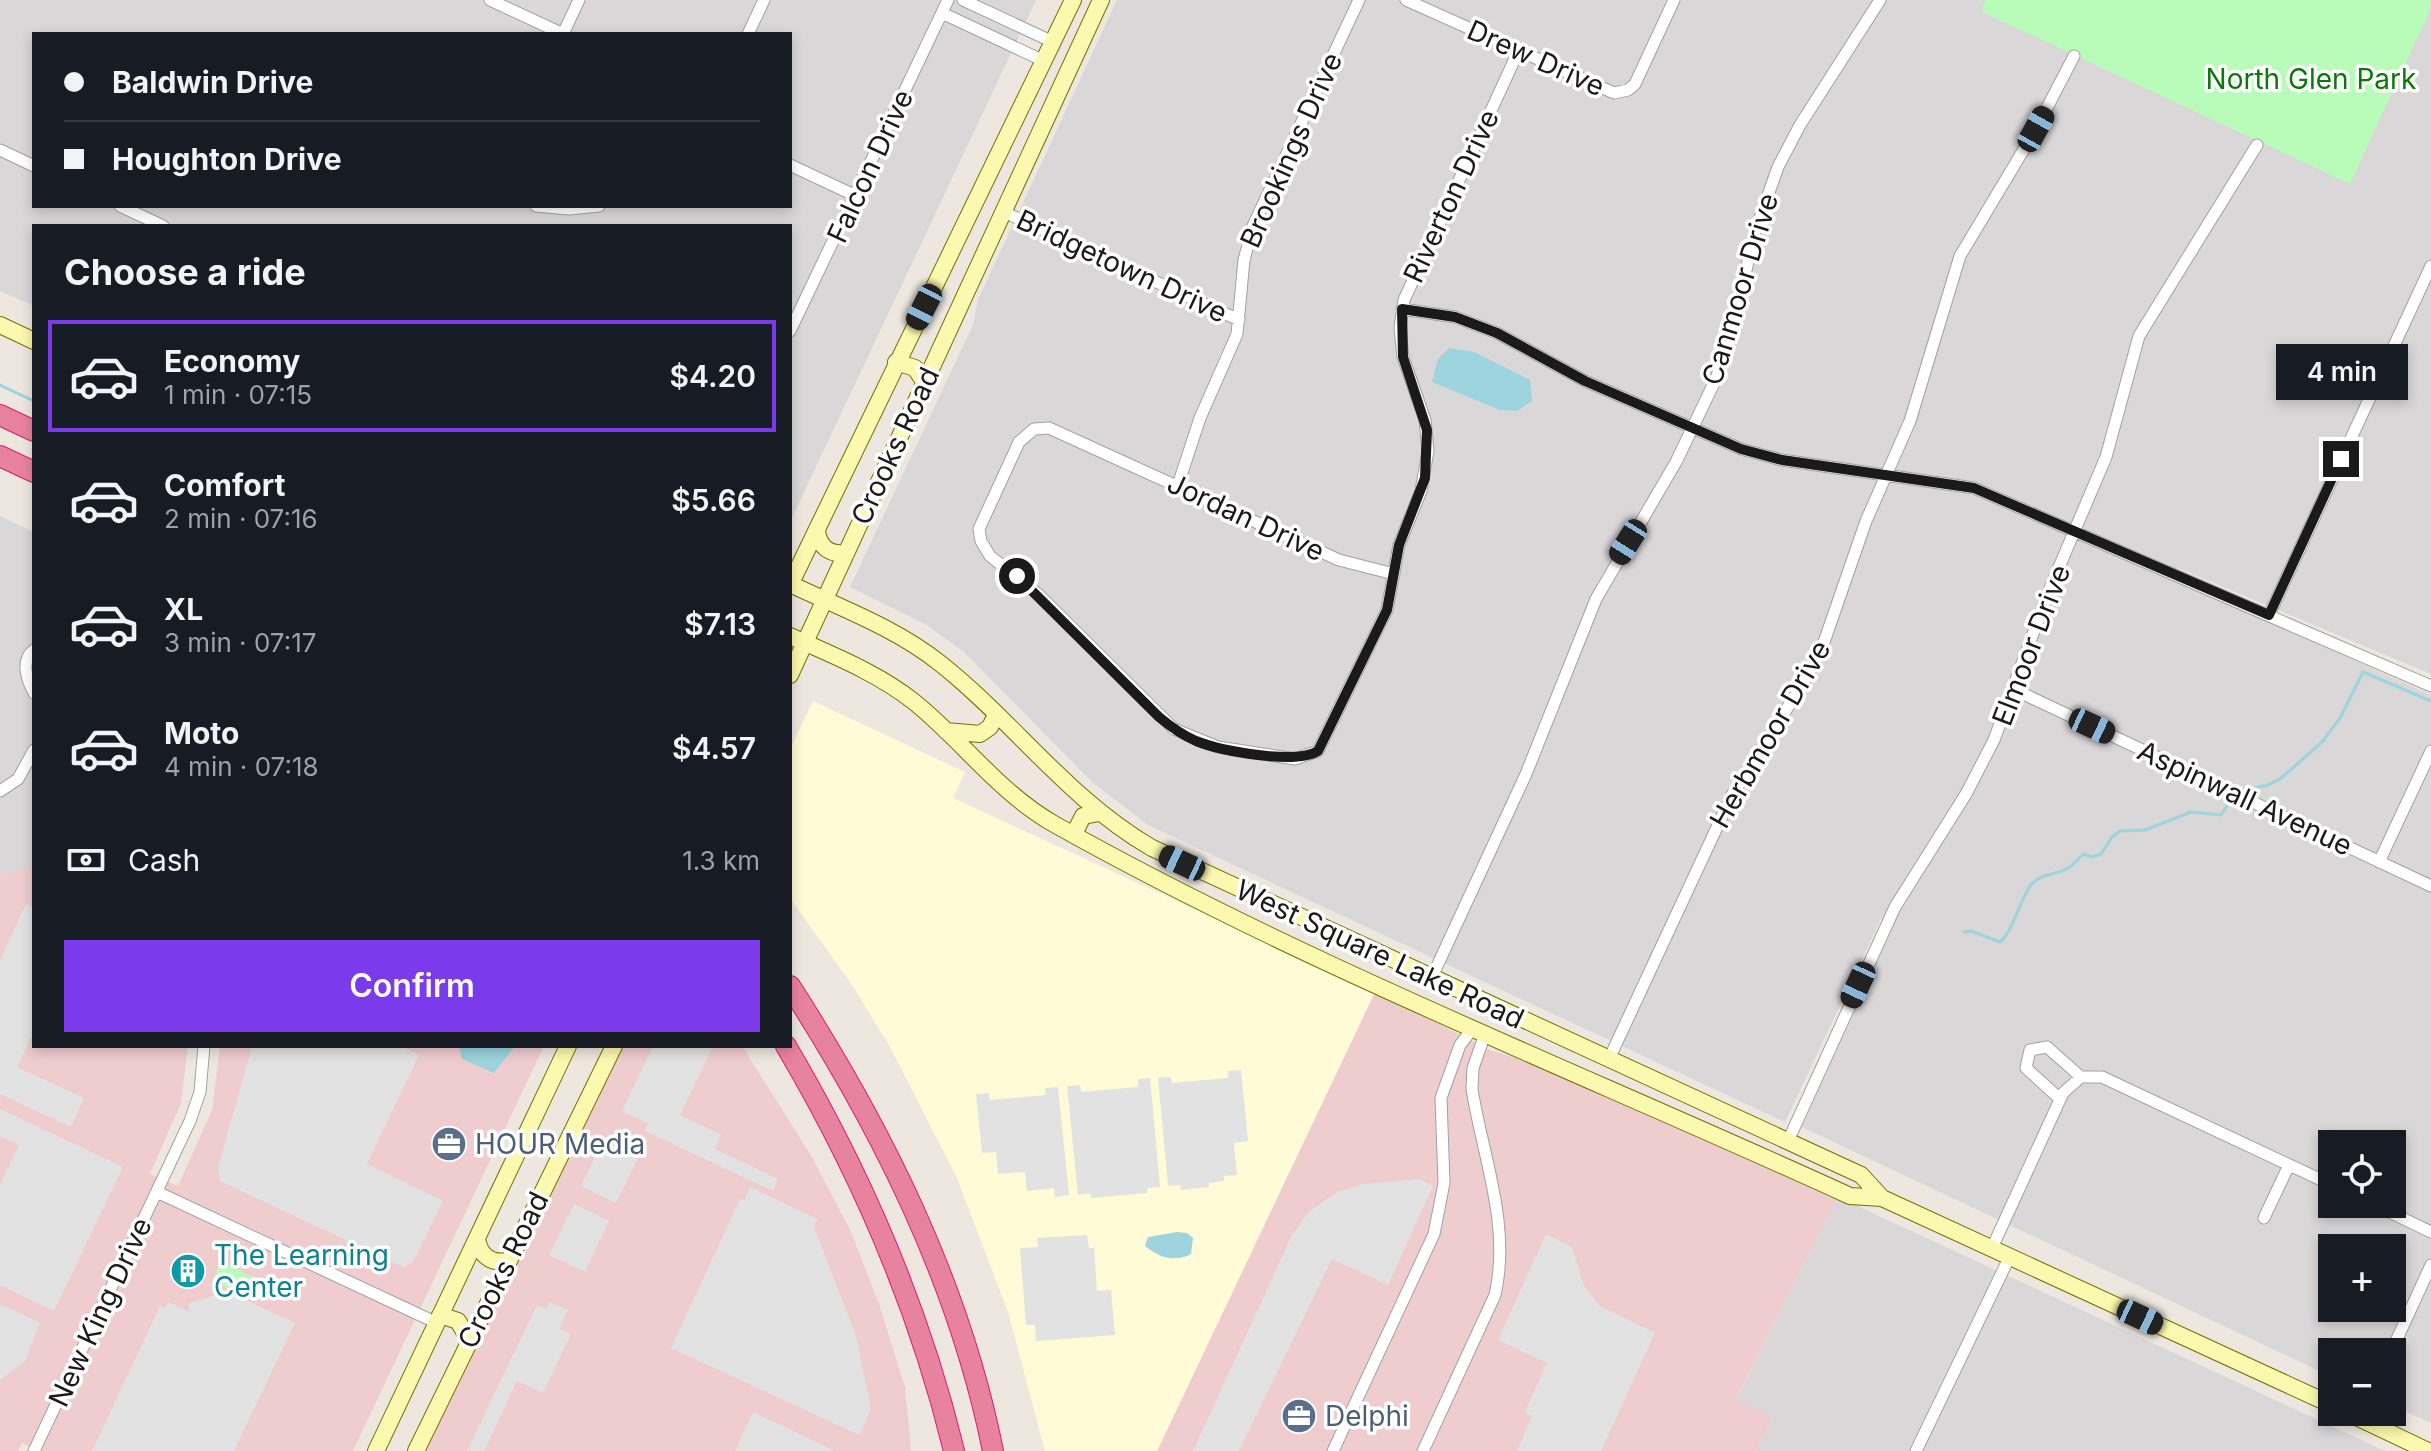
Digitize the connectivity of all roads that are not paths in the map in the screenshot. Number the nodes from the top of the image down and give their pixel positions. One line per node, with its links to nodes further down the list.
1 (490, 0): 13 (street)
2 (579, 0): 14 (street)
3 (764, 0): 15 (street)
4 (948, 0): 12 (street, Falcon Drive)
5 (963, 0): 16 (street)
6 (1073, 0): 16 (main road, Crooks Road)
7 (1101, 0): 20 (main road, Crooks Road)
8 (1359, 0): 34 (street, Brookings Drive)
9 (1406, 0): 17 (street, Drew Drive)
10 (1674, 0): 17 (street, Drew Drive)
11 (1880, 0): 42 (street, Canmoor Drive)
12 (942, 13): 19 (street); 25 (street, Falcon Drive)
13 (559, 32)
14 (564, 32)
15 (749, 32)
16 (1053, 42): 19 (main road, Crooks Road); 20 (main road)
17 (1518, 52): 33 (street, Riverton Drive)
18 (2074, 56): 45 (street, Herbmoor Drive)
19 (1044, 61): 26 (main road, Crooks Road)
20 (1071, 61): 30 (main road, Crooks Road)
21 (2257, 145): 48 (street, Elmoor Drive)
22 (0, 150): 23 (street)
23 (32, 165)
24 (792, 166): 25 (street)
25 (856, 196): 36 (street, Falcon Drive)
26 (979, 197): 30 (main road); 38 (main road, Crooks Road)
27 (124, 208): 31 (street)
28 (558, 208): 29 (street)
29 (579, 208)
30 (1002, 214): 34 (street, Bridgetown Drive); 39 (main road, Crooks Road)
31 (159, 224)
32 (2431, 266): 54 (street)
33 (1402, 309): 42 (street); 50 (street, Riverton Drive)
34 (1239, 320): 46 (street, Brookings Drive)
35 (0, 325): 37 (main road)
36 (792, 327)
37 (32, 340)
38 (896, 362): 39 (main road); 47 (main road, Crooks Road)
39 (925, 383): 49 (main road, Crooks Road)
40 (0, 415): 41 (highway)
41 (32, 430)
42 (1692, 430): 45 (street); 72 (street, Canmoor Drive)
43 (0, 456): 44 (highway)
44 (32, 471)
45 (1887, 474): 48 (street); 80 (street, Herbmoor Drive)
46 (1178, 485): 50 (street, Jordan Drive); 50 (street, Jordan Drive)
47 (817, 531): 49 (main road); 51 (main road, Crooks Road)
48 (2075, 534): 54 (street); 60 (street, Elmoor Drive)
49 (845, 553): 53 (main road, Crooks Road)
50 (1394, 574)
51 (792, 581)
52 (792, 586): 53 (main road, West Square Lake Road)
53 (824, 600): 55 (main road, Crooks Road); 61 (main road, West Square Lake Road)
54 (2269, 615): 59 (street)
55 (797, 640): 57 (main road, Crooks Road); 62 (main road, West Square Lake Road)
56 (32, 653): 58 (street)
57 (792, 665)
58 (32, 686)
59 (2431, 686)
60 (2015, 690): 68 (street, Aspinwall Avenue); 83 (street, Elmoor Drive)
61 (996, 715): 62 (main road); 66 (main road, West Square Lake Road)
62 (944, 731): 67 (main road, West Square Lake Road)
63 (2431, 751): 68 (street)
64 (32, 754): 65 (street)
65 (0, 791)
66 (1099, 813): 67 (main road); 70 (main road, West Square Lake Road)
67 (1074, 834): 71 (main road, West Square Lake Road)
68 (2379, 862): 69 (street, Aspinwall Avenue)
69 (2431, 886)
70 (1305, 919): 71 (main road); 72 (main road, West Square Lake Road)
71 (1286, 942): 75 (main road, West Square Lake Road)
72 (1432, 977): 74 (main road, West Square Lake Road)
73 (792, 989): 107 (highway)
74 (1498, 1008): 75 (main road); 80 (main road, West Square Lake Road)
75 (1479, 1031): 87 (main road, West Square Lake Road); 108 (street); 109 (street)
76 (204, 1048): 88 (street)
77 (567, 1048): 93 (main road, Crooks Road)
78 (613, 1048): 96 (main road, Crooks Road)
79 (787, 1048): 106 (highway)
80 (1609, 1059): 83 (main road, West Square Lake Road)
81 (2081, 1077): 82 (street); 82 (street); 85 (street)
82 (2060, 1099): 94 (street)
83 (1788, 1141): 84 (main road, West Square Lake Road)
84 (1830, 1161): 87 (main road); 89 (main road, West Square Lake Road)
85 (2289, 1165): 86 (street); 90 (street)
86 (2318, 1178)
87 (1812, 1179): 89 (main road, West Square Lake Road)
88 (157, 1192): 98 (street, New King Drive); 104 (street, New King Drive)
89 (1882, 1198): 94 (main road, West Square Lake Road)
90 (2264, 1218)
91 (2402, 1218): 92 (street)
92 (2431, 1232)
93 (477, 1238): 96 (main road); 98 (main road, Crooks Road)
94 (1992, 1248): 95 (main road, West Square Lake Road)
95 (2010, 1256): 101 (main road, West Square Lake Road); 110 (street)
96 (506, 1261): 100 (main road, Crooks Road)
97 (2431, 1265): 99 (street)
98 (438, 1319): 100 (main road); 103 (main road, Crooks Road)
99 (2397, 1338)
100 (469, 1340): 105 (main road, Crooks Road)
101 (2318, 1399)
102 (2379, 1426): 111 (main road)
103 (377, 1450)
104 (34, 1451)
105 (416, 1451)
106 (954, 1451)
107 (993, 1451)
108 (1333, 1451)
109 (1423, 1451)
110 (1916, 1451)
111 (2428, 1451)

